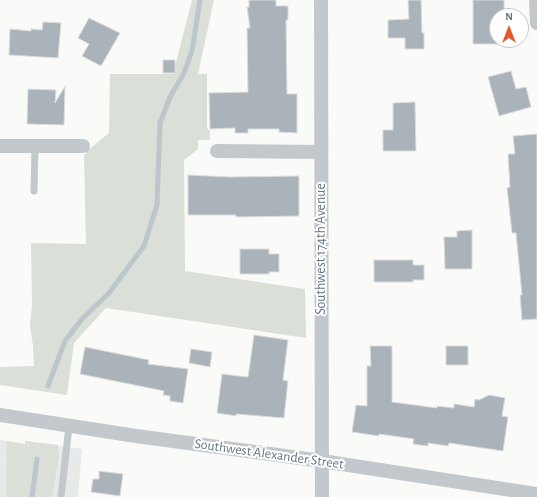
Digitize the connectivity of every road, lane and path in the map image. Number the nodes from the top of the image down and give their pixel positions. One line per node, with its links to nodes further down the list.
1 (321, 0): 8 (street, Southwest 174th Avenue)
2 (536, 0): 3 (street)
3 (537, 23)
4 (0, 146): 5 (street)
5 (35, 146): 6 (street); 9 (lane)
6 (83, 146)
7 (216, 151): 8 (street)
8 (321, 152): 12 (street, Southwest 174th Avenue)
9 (34, 192)
10 (0, 415): 11 (street, Southwest Alexander Street)
11 (69, 426): 12 (street, Southwest Alexander Street); 14 (lane)
12 (322, 461): 13 (street, Southwest Alexander Street); 15 (street, Southwest 174th Avenue)
13 (537, 494)
14 (61, 497)
15 (322, 497)

